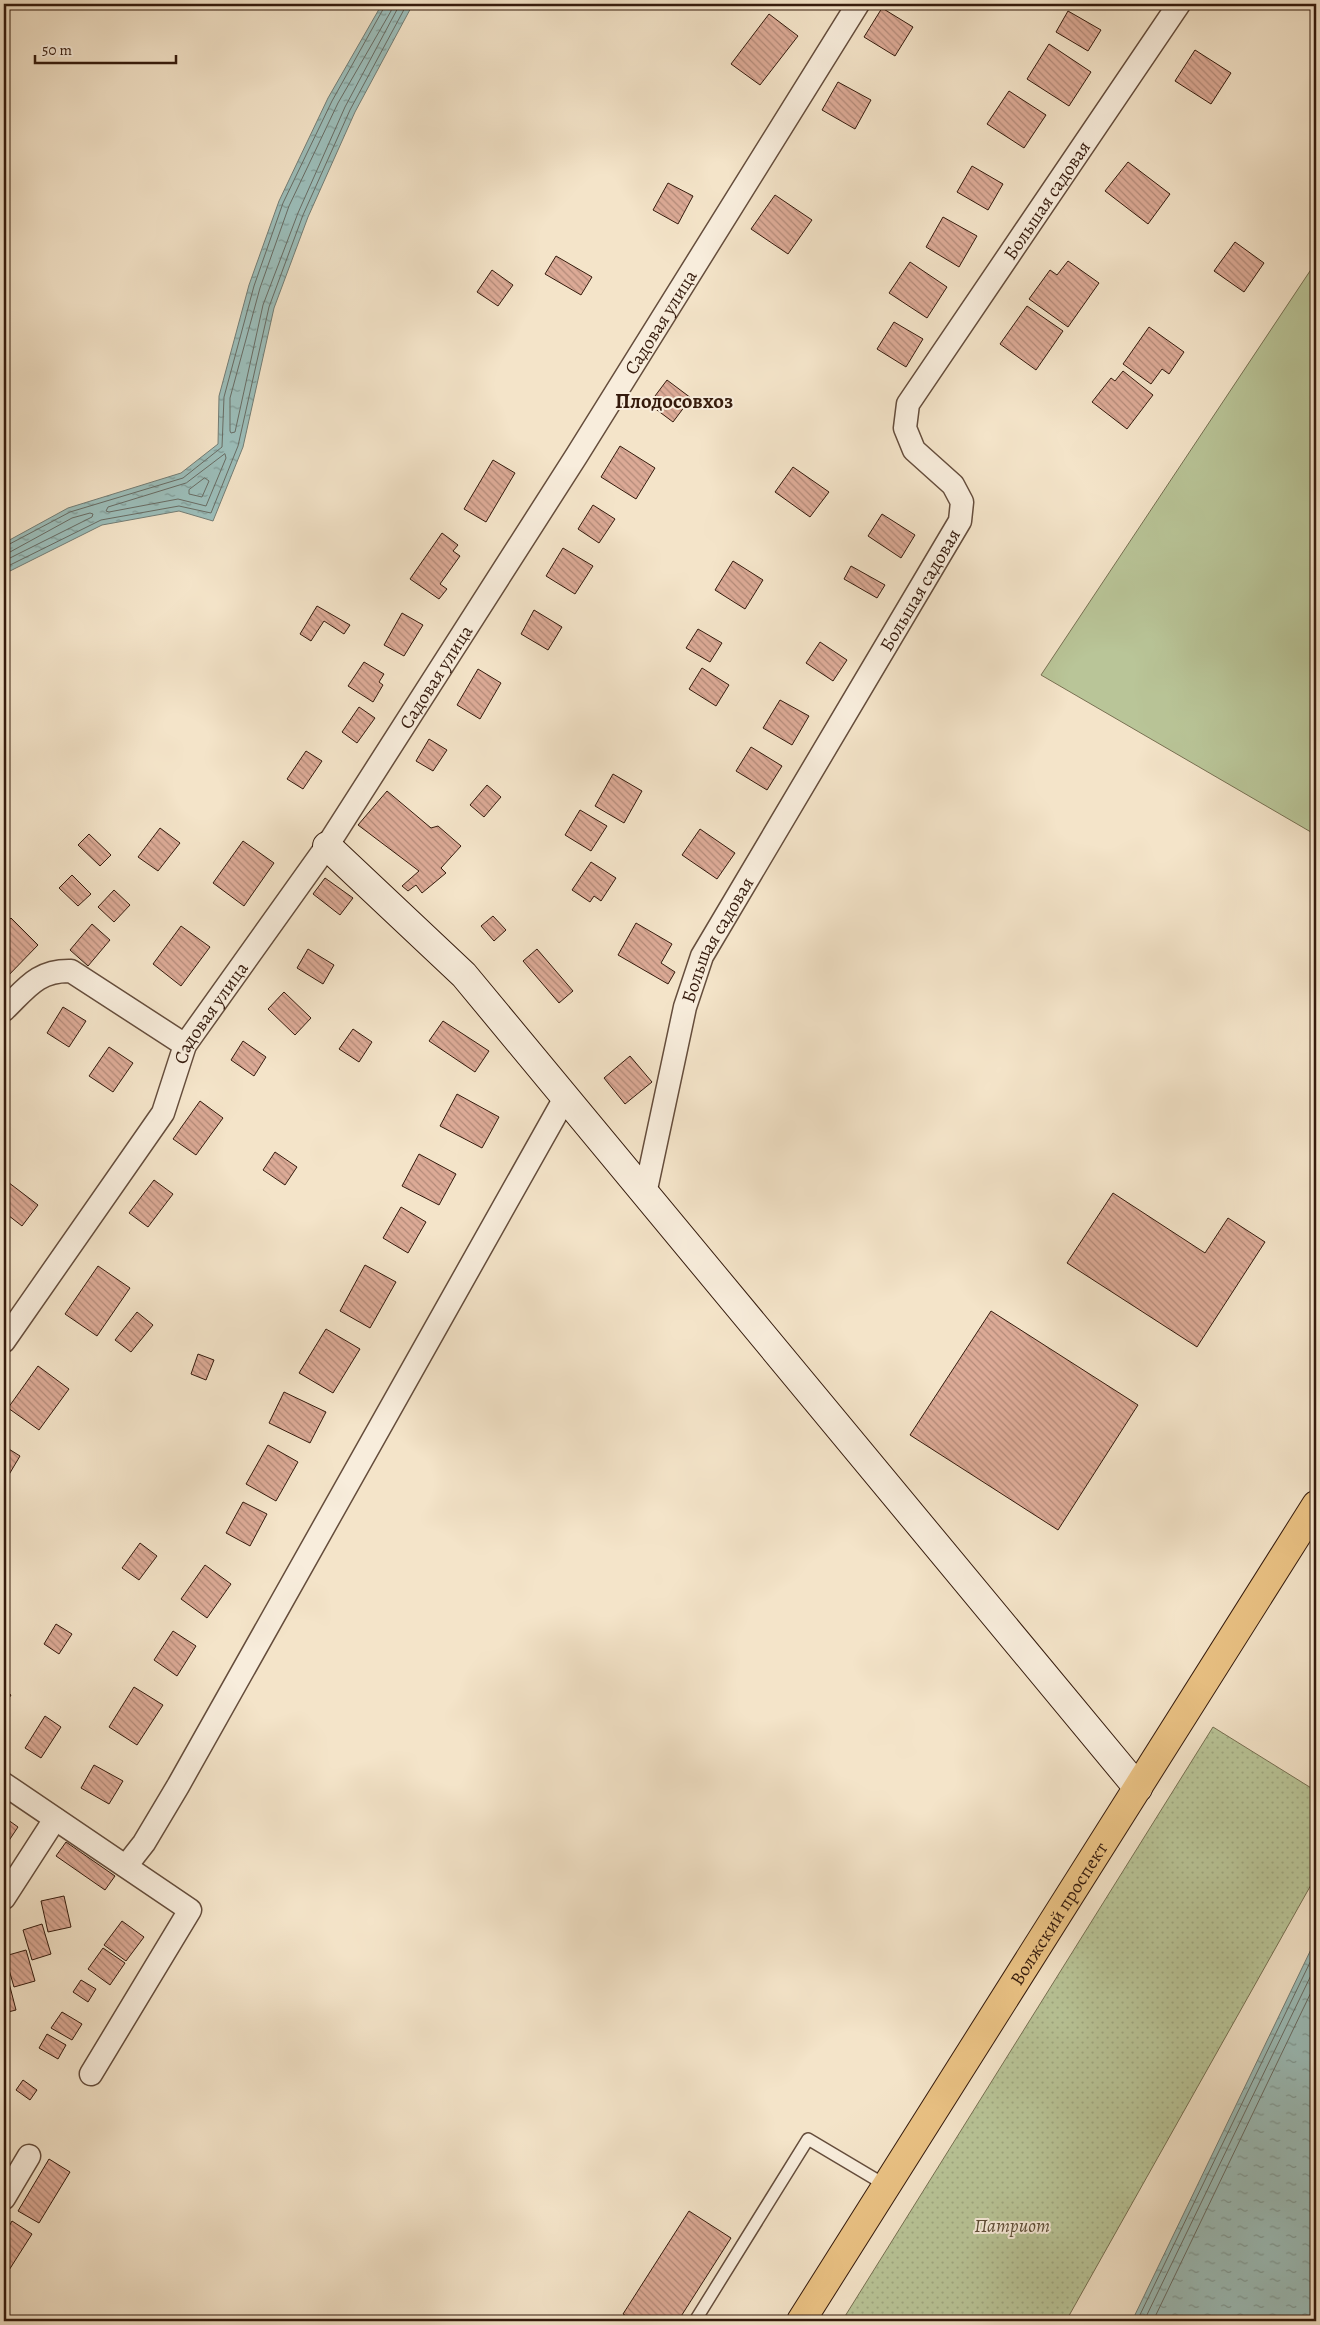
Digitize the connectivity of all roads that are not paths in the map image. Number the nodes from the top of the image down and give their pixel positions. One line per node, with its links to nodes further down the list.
1 (858, 4): 3 (street, Садовая улица)
2 (1179, 4): 7 (street, Большая садовая)
3 (327, 846): 5 (street, Садовая улица); 6 (street)
4 (4, 1010): 5 (street)
5 (186, 1045): 8 (street, Садовая улица)
6 (565, 1098): 7 (street); 13 (street)
7 (645, 1194): 11 (street)
8 (7, 1329)
9 (1316, 1505): 11 (main road, Волжский проспект)
10 (4, 1784): 12 (street)
11 (1138, 1788): 17 (main road, Волжский проспект)
12 (55, 1819): 13 (street); 14 (street)
13 (126, 1866): 15 (street)
14 (4, 1898)
15 (92, 2074)
16 (29, 2156): 18 (street)
17 (887, 2186): 19 (lane); 20 (main road, Волжский проспект)
18 (4, 2198)
19 (695, 2321)
20 (801, 2321)

